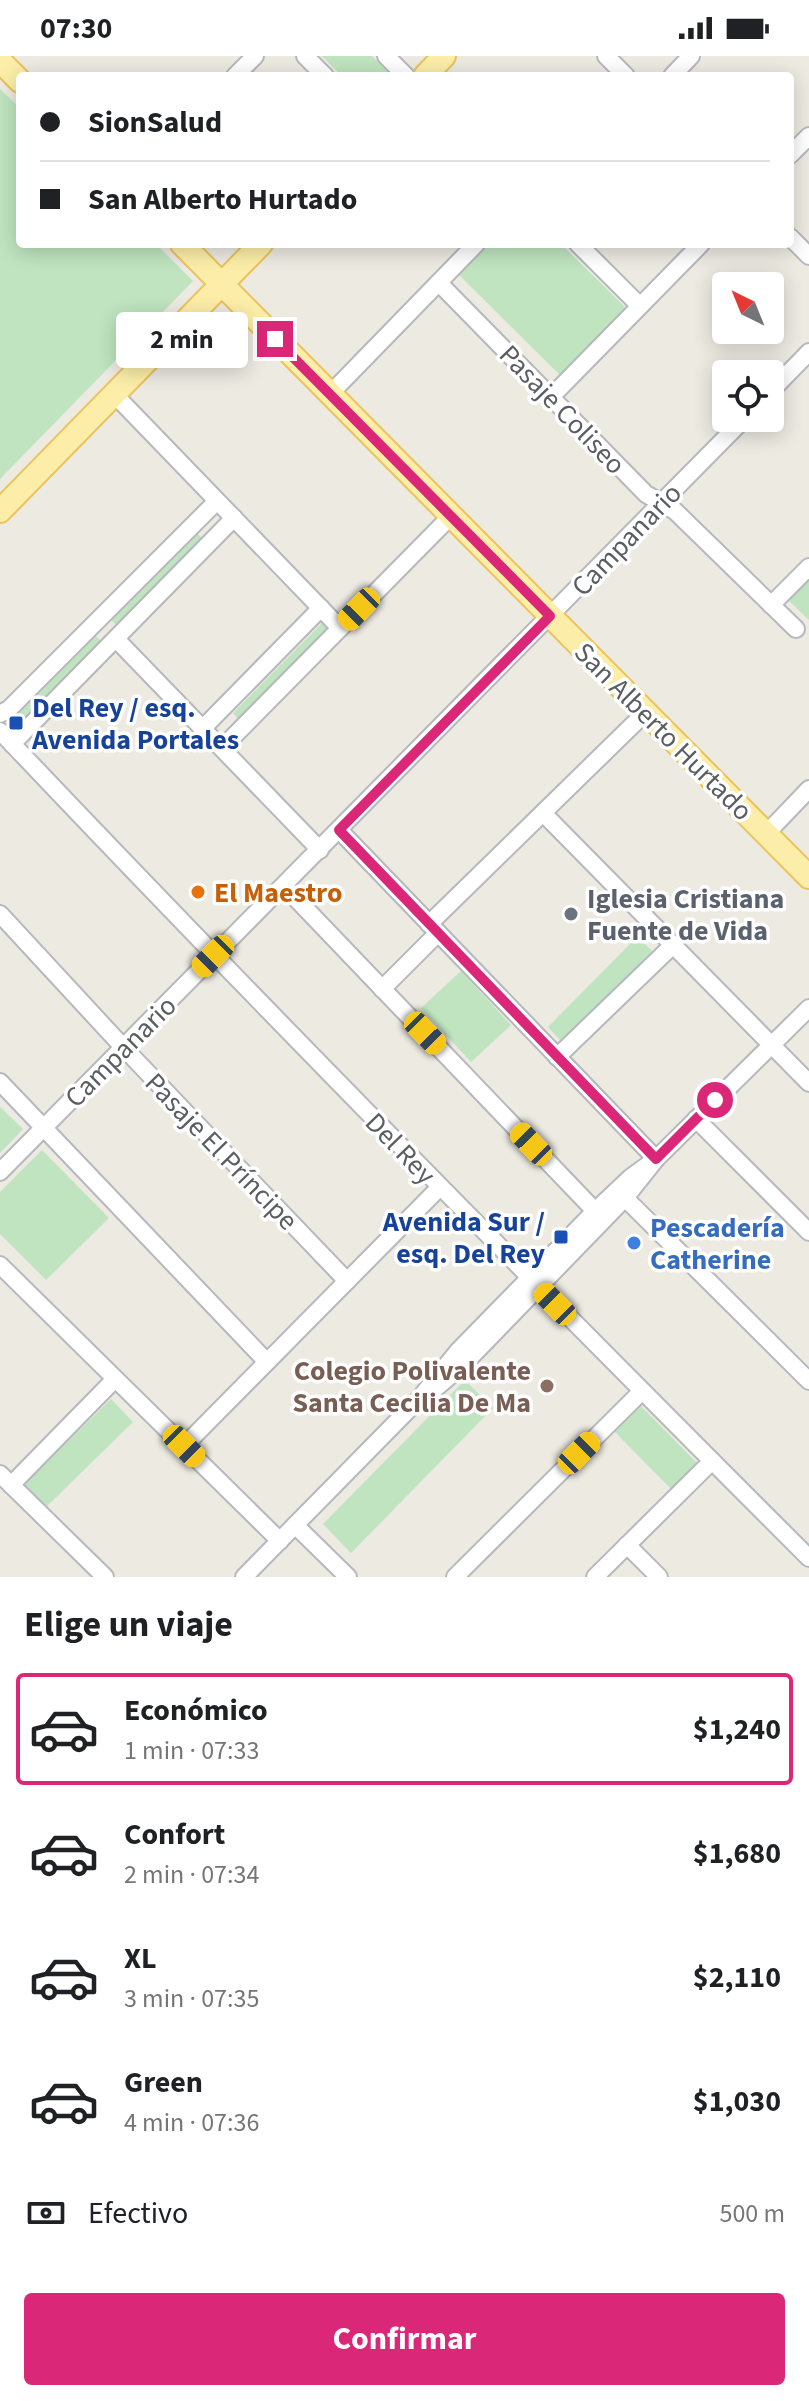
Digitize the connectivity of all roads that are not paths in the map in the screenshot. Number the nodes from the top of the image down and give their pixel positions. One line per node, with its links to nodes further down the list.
1 (255, 56): 8 (street)
2 (305, 56): 9 (street)
3 (386, 56): 10 (street)
4 (444, 56): 11 (main road)
5 (606, 56): 12 (street)
6 (691, 56): 13 (street)
7 (0, 61): 14 (main road)
8 (239, 72)
9 (321, 72)
10 (402, 72)
11 (429, 72)
12 (622, 72)
13 (676, 72)
14 (16, 77)
15 (809, 136): 16 (street)
16 (794, 151)
17 (794, 241): 23 (street)
18 (186, 248): 25 (main road, San Alberto Hurtado)
19 (257, 248): 25 (main road)
20 (472, 248): 24 (street)
21 (582, 248): 26 (street)
22 (697, 248): 26 (street)
23 (809, 256)
24 (439, 283): 30 (street); 31 (street, Pasaje Coliseo)
25 (221, 284): 29 (main road); 30 (main road, San Alberto Hurtado)
26 (640, 306): 31 (street)
27 (809, 352): 28 (street)
28 (784, 378)
29 (114, 394): 33 (street); 35 (main road)
30 (330, 394): 36 (main road, San Alberto Hurtado)
31 (551, 397): 34 (street, Pasaje Coliseo)
32 (731, 432): 34 (street, Campanario)
33 (217, 501): 37 (street); 46 (street)
34 (661, 503): 39 (street, Pasaje Coliseo); 41 (street, Campanario)
35 (0, 511)
36 (451, 516): 41 (main road, San Alberto Hurtado); 42 (street)
37 (234, 518): 40 (street); 44 (street)
38 (809, 567): 39 (street)
39 (771, 605): 43 (street, Pasaje Coliseo)
40 (321, 608): 42 (street); 47 (street)
41 (550, 616): 45 (main road, San Alberto Hurtado); 53 (street, Campanario)
42 (340, 628): 50 (street)
43 (796, 629)
44 (116, 639): 47 (street); 49 (street)
45 (646, 712): 52 (street); 54 (main road, San Alberto Hurtado)
46 (0, 714)
47 (203, 728): 50 (street)
48 (0, 731): 49 (street, Del Rey)
49 (12, 744): 61 (street, Del Rey)
50 (222, 748): 55 (street)
51 (809, 789): 54 (street)
52 (543, 813): 59 (street); 60 (street)
53 (339, 830): 55 (street, Campanario); 59 (street)
54 (766, 834): 56 (main road, San Alberto Hurtado)
55 (320, 850): 57 (street, Campanario)
56 (809, 877)
57 (284, 886): 61 (street, Campanario); 62 (street)
58 (0, 914): 66 (street, Pasaje El Príncipe)
59 (434, 928): 62 (street); 67 (street)
60 (673, 945): 65 (street); 67 (street)
61 (213, 956): 66 (street, Campanario); 74 (street, Del Rey)
62 (382, 989): 76 (street)
63 (809, 999): 64 (street)
64 (802, 1013): 65 (street)
65 (770, 1044): 69 (street); 70 (street)
66 (123, 1047): 71 (street, Campanario); 79 (street, Pasaje El Príncipe)
67 (557, 1057): 72 (street)
68 (0, 1082): 71 (street)
69 (809, 1083)
70 (696, 1119): 72 (street); 77 (street)
71 (43, 1128): 73 (street, Campanario); 81 (street)
72 (656, 1159): 75 (street); 76 (street)
73 (0, 1172)
74 (440, 1187): 79 (street); 80 (street, Del Rey)
75 (625, 1198): 80 (street); 83 (street)
76 (595, 1211): 80 (street)
77 (809, 1232)
78 (0, 1265): 82 (street)
79 (347, 1281): 81 (street)
80 (534, 1284): 84 (street, Del Rey); 88 (street)
81 (267, 1362): 85 (street)
82 (115, 1379): 85 (street); 87 (street)
83 (809, 1381)
84 (642, 1391): 86 (street, Del Rey); 95 (street)
85 (184, 1446): 89 (street)
86 (712, 1461): 90 (street); 91 (street, Del Rey)
87 (6, 1479): 92 (street)
88 (295, 1525): 89 (street); 94 (street)
89 (280, 1541): 93 (street)
90 (627, 1545): 96 (street); 97 (street)
91 (809, 1558)
92 (105, 1577)
93 (244, 1577)
94 (348, 1577)
95 (455, 1577)
96 (595, 1577)
97 (659, 1577)

